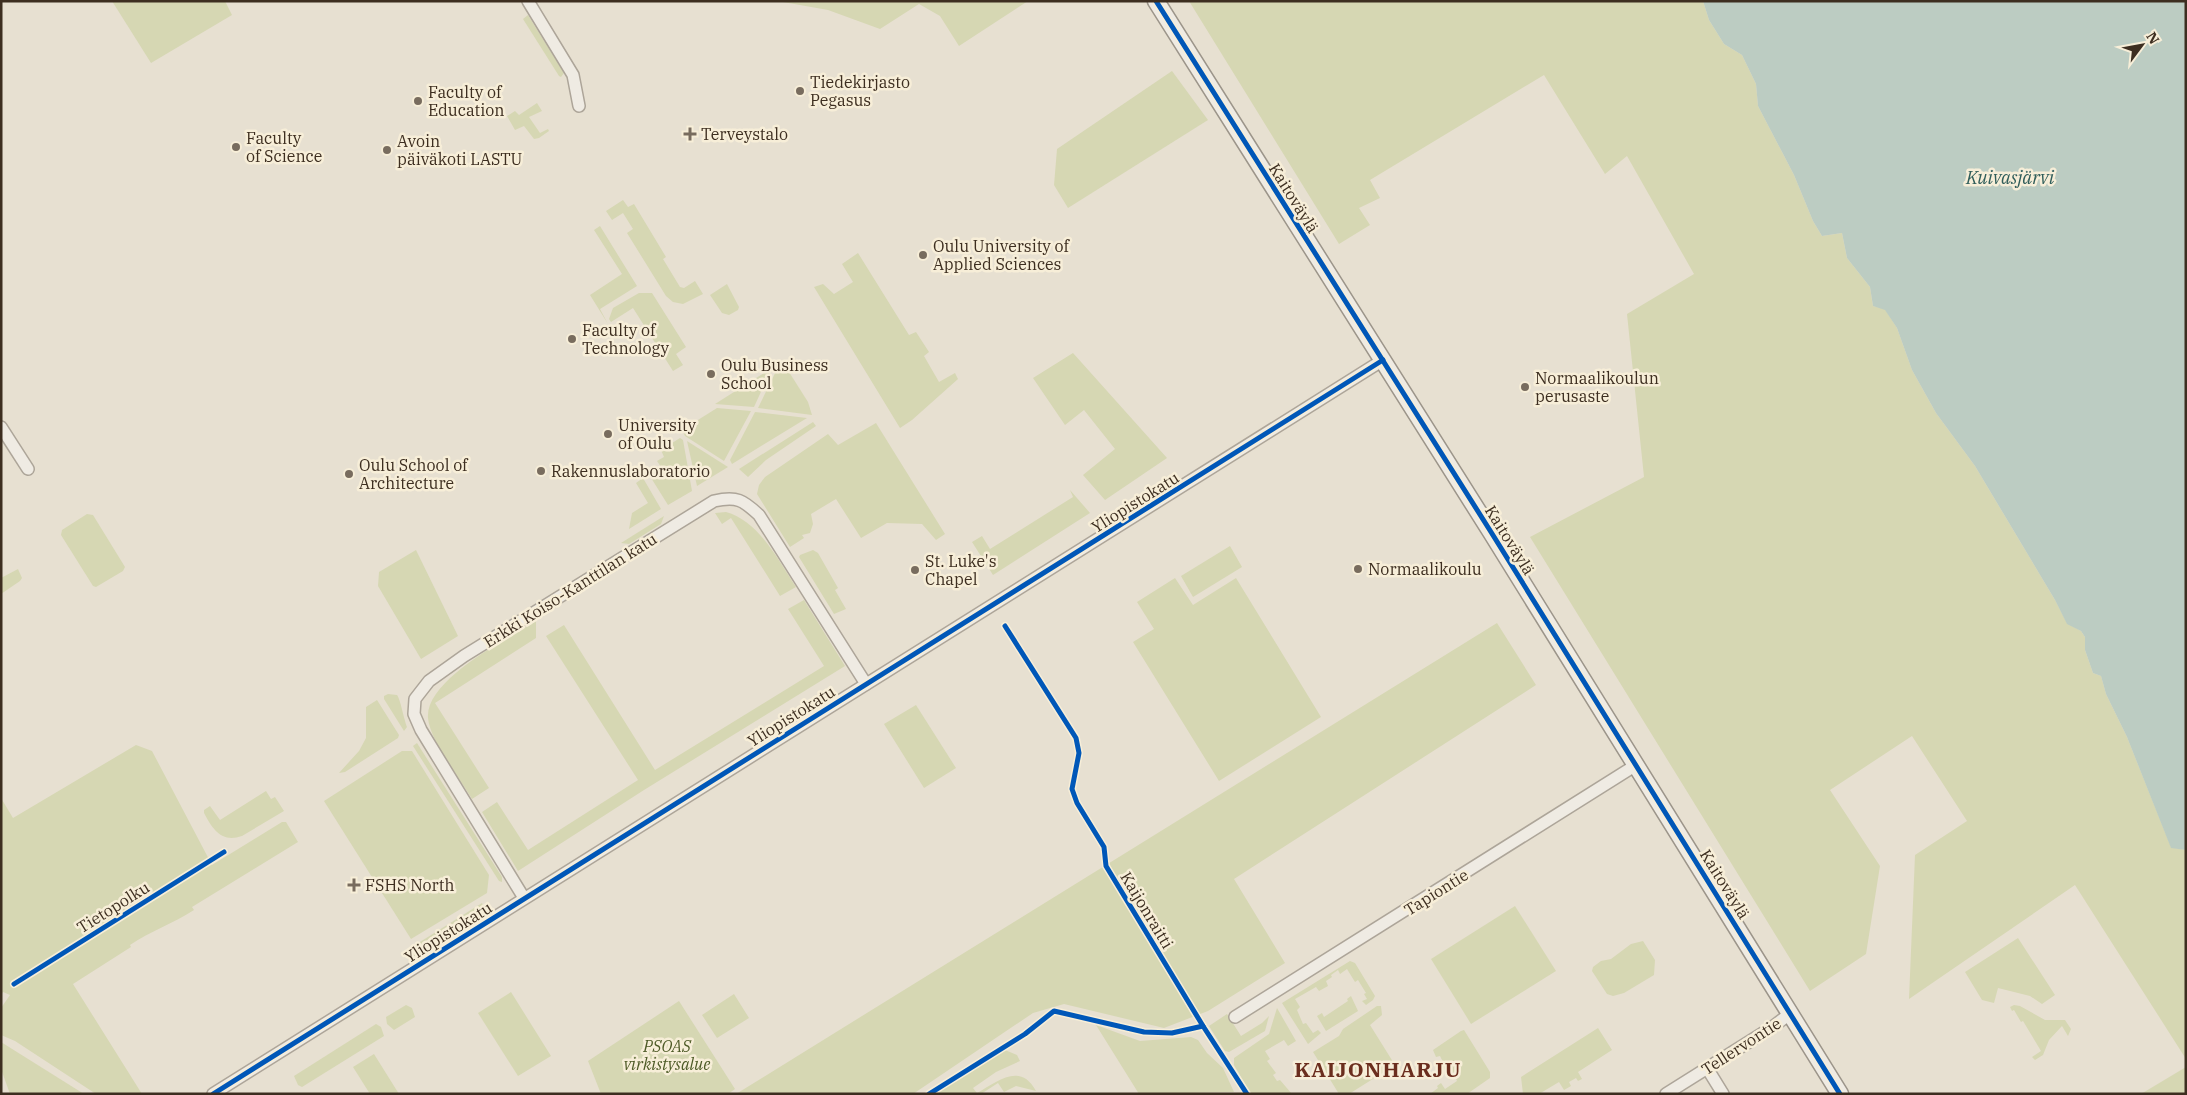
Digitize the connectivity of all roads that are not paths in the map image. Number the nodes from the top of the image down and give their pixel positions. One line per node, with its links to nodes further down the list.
1 (528, 1): 3 (street)
2 (1156, 1): 4 (street, Kaitoväylä)
3 (579, 106)
4 (1383, 360): 7 (street, Yliopistokatu); 8 (street, Kaitoväylä)
5 (1, 427): 6 (street)
6 (28, 469)
7 (866, 684): 9 (street, Yliopistokatu); 9 (street, Erkki Koiso-Kanttilan katu)
8 (1636, 766): 10 (street, Kaitoväylä); 11 (street, Tapiontie)
9 (524, 898): 13 (street, Yliopistokatu)
10 (1791, 1014): 12 (street, Tellervontie); 16 (street, Kaitoväylä)
11 (1235, 1017)
12 (1707, 1068): 14 (street, Tellervontie); 15 (street)
13 (213, 1094)
14 (1666, 1094)
15 (1723, 1094)
16 (1840, 1094)

